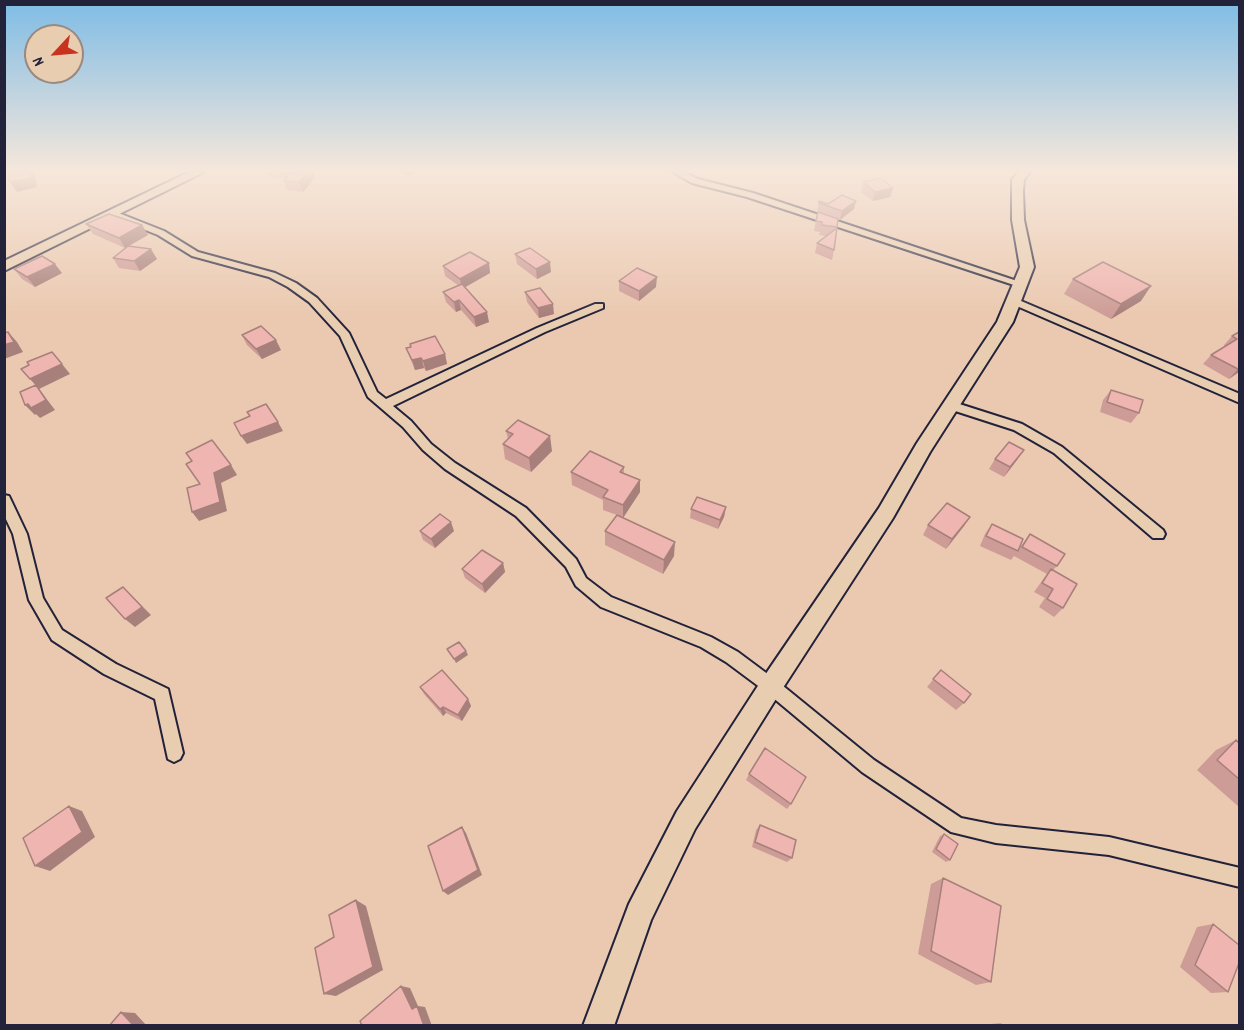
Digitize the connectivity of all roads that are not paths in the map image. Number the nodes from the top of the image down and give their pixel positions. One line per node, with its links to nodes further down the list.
1 (101, 220): 5 (street)
2 (128, 220): 9 (street)
3 (823, 220): 6 (street)
4 (1018, 220): 6 (street)
5 (4, 267)
6 (1018, 292): 8 (street); 10 (street)
7 (599, 306): 9 (street)
8 (1239, 399)
9 (384, 405): 13 (street)
10 (950, 405): 12 (street); 13 (street)
11 (4, 501): 14 (street)
12 (1158, 534)
13 (771, 686): 15 (street); 16 (street)
14 (174, 753)
15 (1239, 878)
16 (598, 1026)

